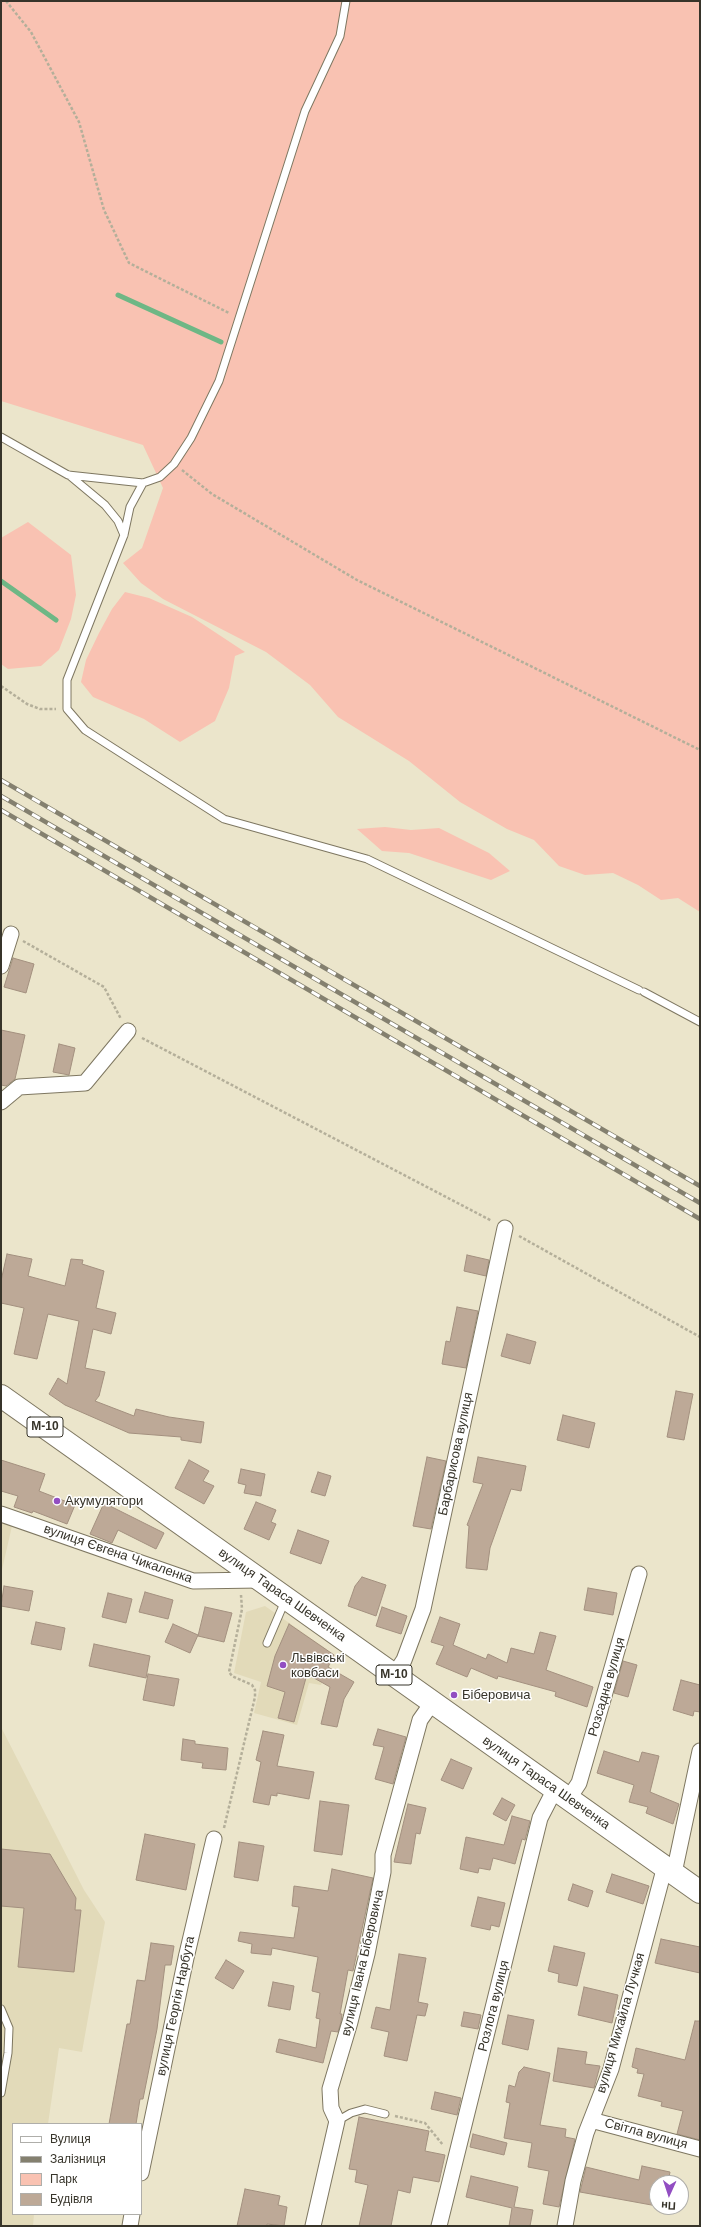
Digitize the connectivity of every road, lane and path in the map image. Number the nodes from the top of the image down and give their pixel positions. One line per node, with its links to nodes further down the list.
1 (6, 1): 3 (path)
2 (346, 1): 3 (lane)
3 (241, 318): 5 (lane)
4 (1, 436): 6 (lane)
5 (174, 464): 7 (lane); 11 (path)
6 (68, 475): 7 (lane); 8 (lane)
7 (143, 483): 8 (lane)
8 (124, 535): 10 (lane)
9 (1, 686): 10 (path)
10 (67, 709): 14 (lane)
11 (700, 750)
12 (11, 934): 13 (street); 15 (path)
13 (1, 966)
14 (700, 1022)
15 (128, 1031): 16 (street); 17 (path)
16 (1, 1102)
17 (505, 1228): 18 (path); 25 (street, Барбарисова вулиця)
18 (700, 1337)
19 (1, 1396): 22 (main road, вулиця Тараса Шевченка / М-10)
20 (1, 1514): 22 (street, вулиця Євгена Чикаленка)
21 (639, 1574): 28 (street, Розсадна вулиця)
22 (250, 1580): 23 (main road, вулиця Тараса Шевченка / М-10); 29 (path)
23 (287, 1598): 24 (lane); 25 (main road, вулиця Тараса Шевченка / М-10)
24 (267, 1643)
25 (394, 1675): 26 (main road, вулиця Тараса Шевченка / М-10)
26 (432, 1703): 28 (main road, вулиця Тараса Шевченка / М-10); 36 (street, вулиця Івана Біберовича)
27 (700, 1751): 30 (street, вулиця Михайла Лучкая)
28 (562, 1794): 30 (main road, вулиця Тараса Шевченка / М-10); 38 (street, Розлога вулиця)
29 (214, 1839): 39 (street, вулиця Георгія Нарбута)
30 (669, 1870): 31 (main road, вулиця Тараса Шевченка / М-10); 35 (street, вулиця Михайла Лучкая)
31 (700, 1892)
32 (1, 2009): 33 (lane)
33 (1, 2093)
34 (385, 2114): 36 (lane); 38 (path)
35 (591, 2120): 37 (street, Світла вулиця); 44 (street, вулиця Михайла Лучкая)
36 (337, 2121): 42 (street)
37 (700, 2149)
38 (458, 2150): 43 (street, Розлога вулиця)
39 (142, 2169)
40 (132, 2215): 41 (street)
41 (130, 2226)
42 (313, 2226)
43 (439, 2226)
44 (565, 2226)

